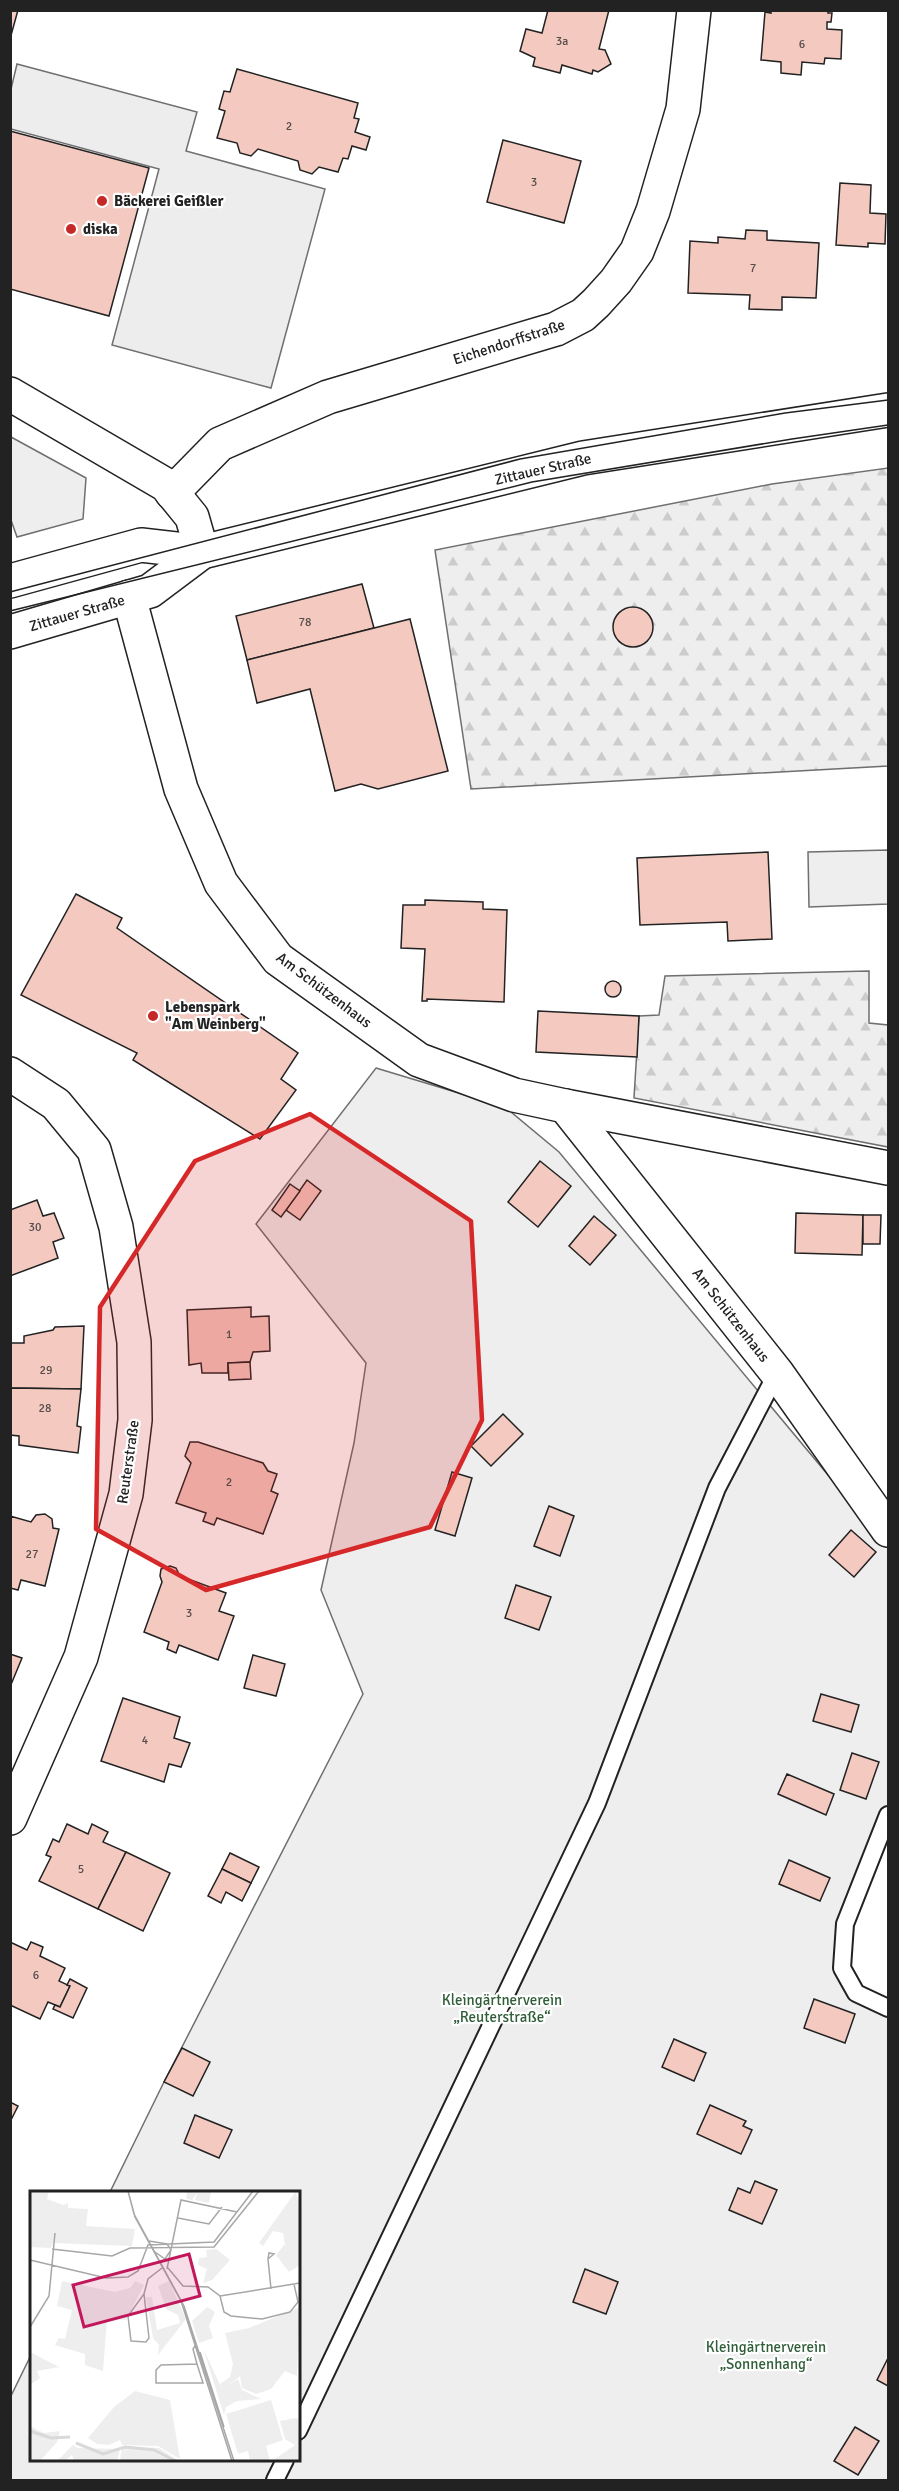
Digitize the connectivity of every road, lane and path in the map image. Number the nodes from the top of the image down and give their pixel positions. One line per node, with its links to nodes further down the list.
1 (694, 10): 4 (street, Eichendorffstraße)
2 (10, 394): 4 (street)
3 (888, 410): 5 (street, Zittauer Straße)
4 (172, 493): 5 (street)
5 (201, 552): 6 (street, Zittauer Straße); 7 (street, Zittauer Straße)
6 (10, 581)
7 (129, 597): 8 (street, Zittauer Straße); 10 (street, Am Schützenhaus)
8 (10, 632)
9 (10, 1074): 15 (street, Reuterstraße)
10 (565, 1106): 11 (street, Am Schützenhaus); 12 (street, Am Schützenhaus)
11 (888, 1168)
12 (777, 1373): 13 (street, Am Schützenhaus); 17 (lane)
13 (888, 1530)
14 (888, 1815): 16 (lane)
15 (10, 1818)
16 (888, 2008)
17 (300, 2427)
18 (285, 2461): 19 (lane)
19 (275, 2481)

